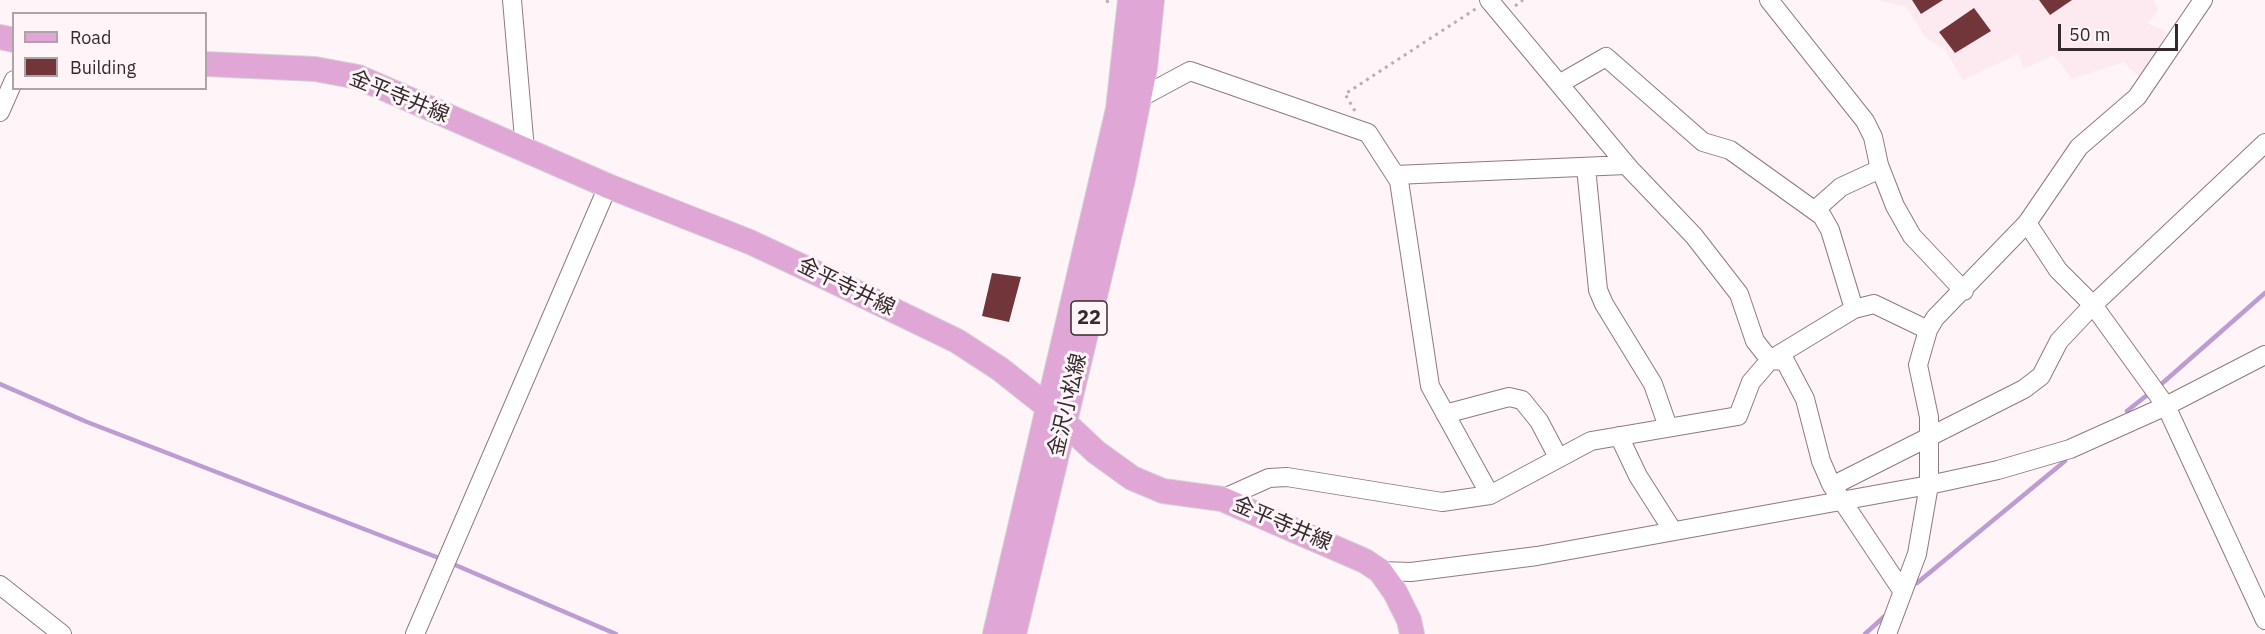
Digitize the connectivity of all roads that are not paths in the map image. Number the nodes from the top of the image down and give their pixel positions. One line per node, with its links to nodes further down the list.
1 (512, 0): 13 (street)
2 (1130, 0): 28 (main road, 金沢小松線 / 22)
3 (1152, 0): 10 (main road, 金沢小松線 / 22)
4 (1769, 0): 16 (street)
5 (2202, 0): 20 (street)
6 (1484, 3): 8 (street)
7 (207, 64): 13 (main road, 金平寺井線)
8 (1559, 84): 14 (street); 19 (street)
9 (12, 85): 11 (street)
10 (1138, 99): 17 (street); 28 (main road, 金沢小松線 / 22)
11 (0, 112)
12 (2265, 143): 22 (street)
13 (525, 150): 18 (main road, 金平寺井線)
14 (1626, 165): 15 (street); 26 (street)
15 (1586, 167): 17 (street); 30 (street)
16 (1880, 169): 19 (street); 21 (street)
17 (1395, 175): 29 (street)
18 (608, 186): 28 (main road, 金平寺井線); 44 (street)
19 (1815, 210): 23 (street)
20 (2027, 223): 21 (street); 22 (street)
21 (1964, 291): 24 (street)
22 (2093, 305): 27 (street); 32 (street)
23 (1854, 309): 24 (street); 26 (street)
24 (1928, 330): 32 (street)
25 (2265, 355): 27 (street)
26 (1770, 360): 30 (street); 35 (street)
27 (2158, 395): 34 (street); 42 (street)
28 (1056, 414): 37 (main road, 金平寺井線); 45 (main road, 金沢小松線 / 22); 46 (main road, 金沢小松線 / 22)
29 (1445, 414): 33 (street); 36 (street)
30 (1668, 427): 31 (street)
31 (1619, 436): 33 (street); 38 (street)
32 (1929, 437): 34 (street); 35 (street)
33 (1558, 457): 36 (street)
34 (1929, 485): 35 (street); 41 (street)
35 (1837, 493): 38 (street); 41 (street)
36 (1490, 495): 37 (street)
37 (1222, 499): 39 (main road, 金平寺井線)
38 (1672, 531): 39 (street)
39 (1380, 571): 47 (main road, 金平寺井線)
40 (0, 585): 43 (street)
41 (1902, 592): 48 (street)
42 (2265, 620)
43 (62, 634)
44 (415, 634)
45 (995, 634)
46 (1014, 634)
47 (1412, 634)
48 (1887, 634)

